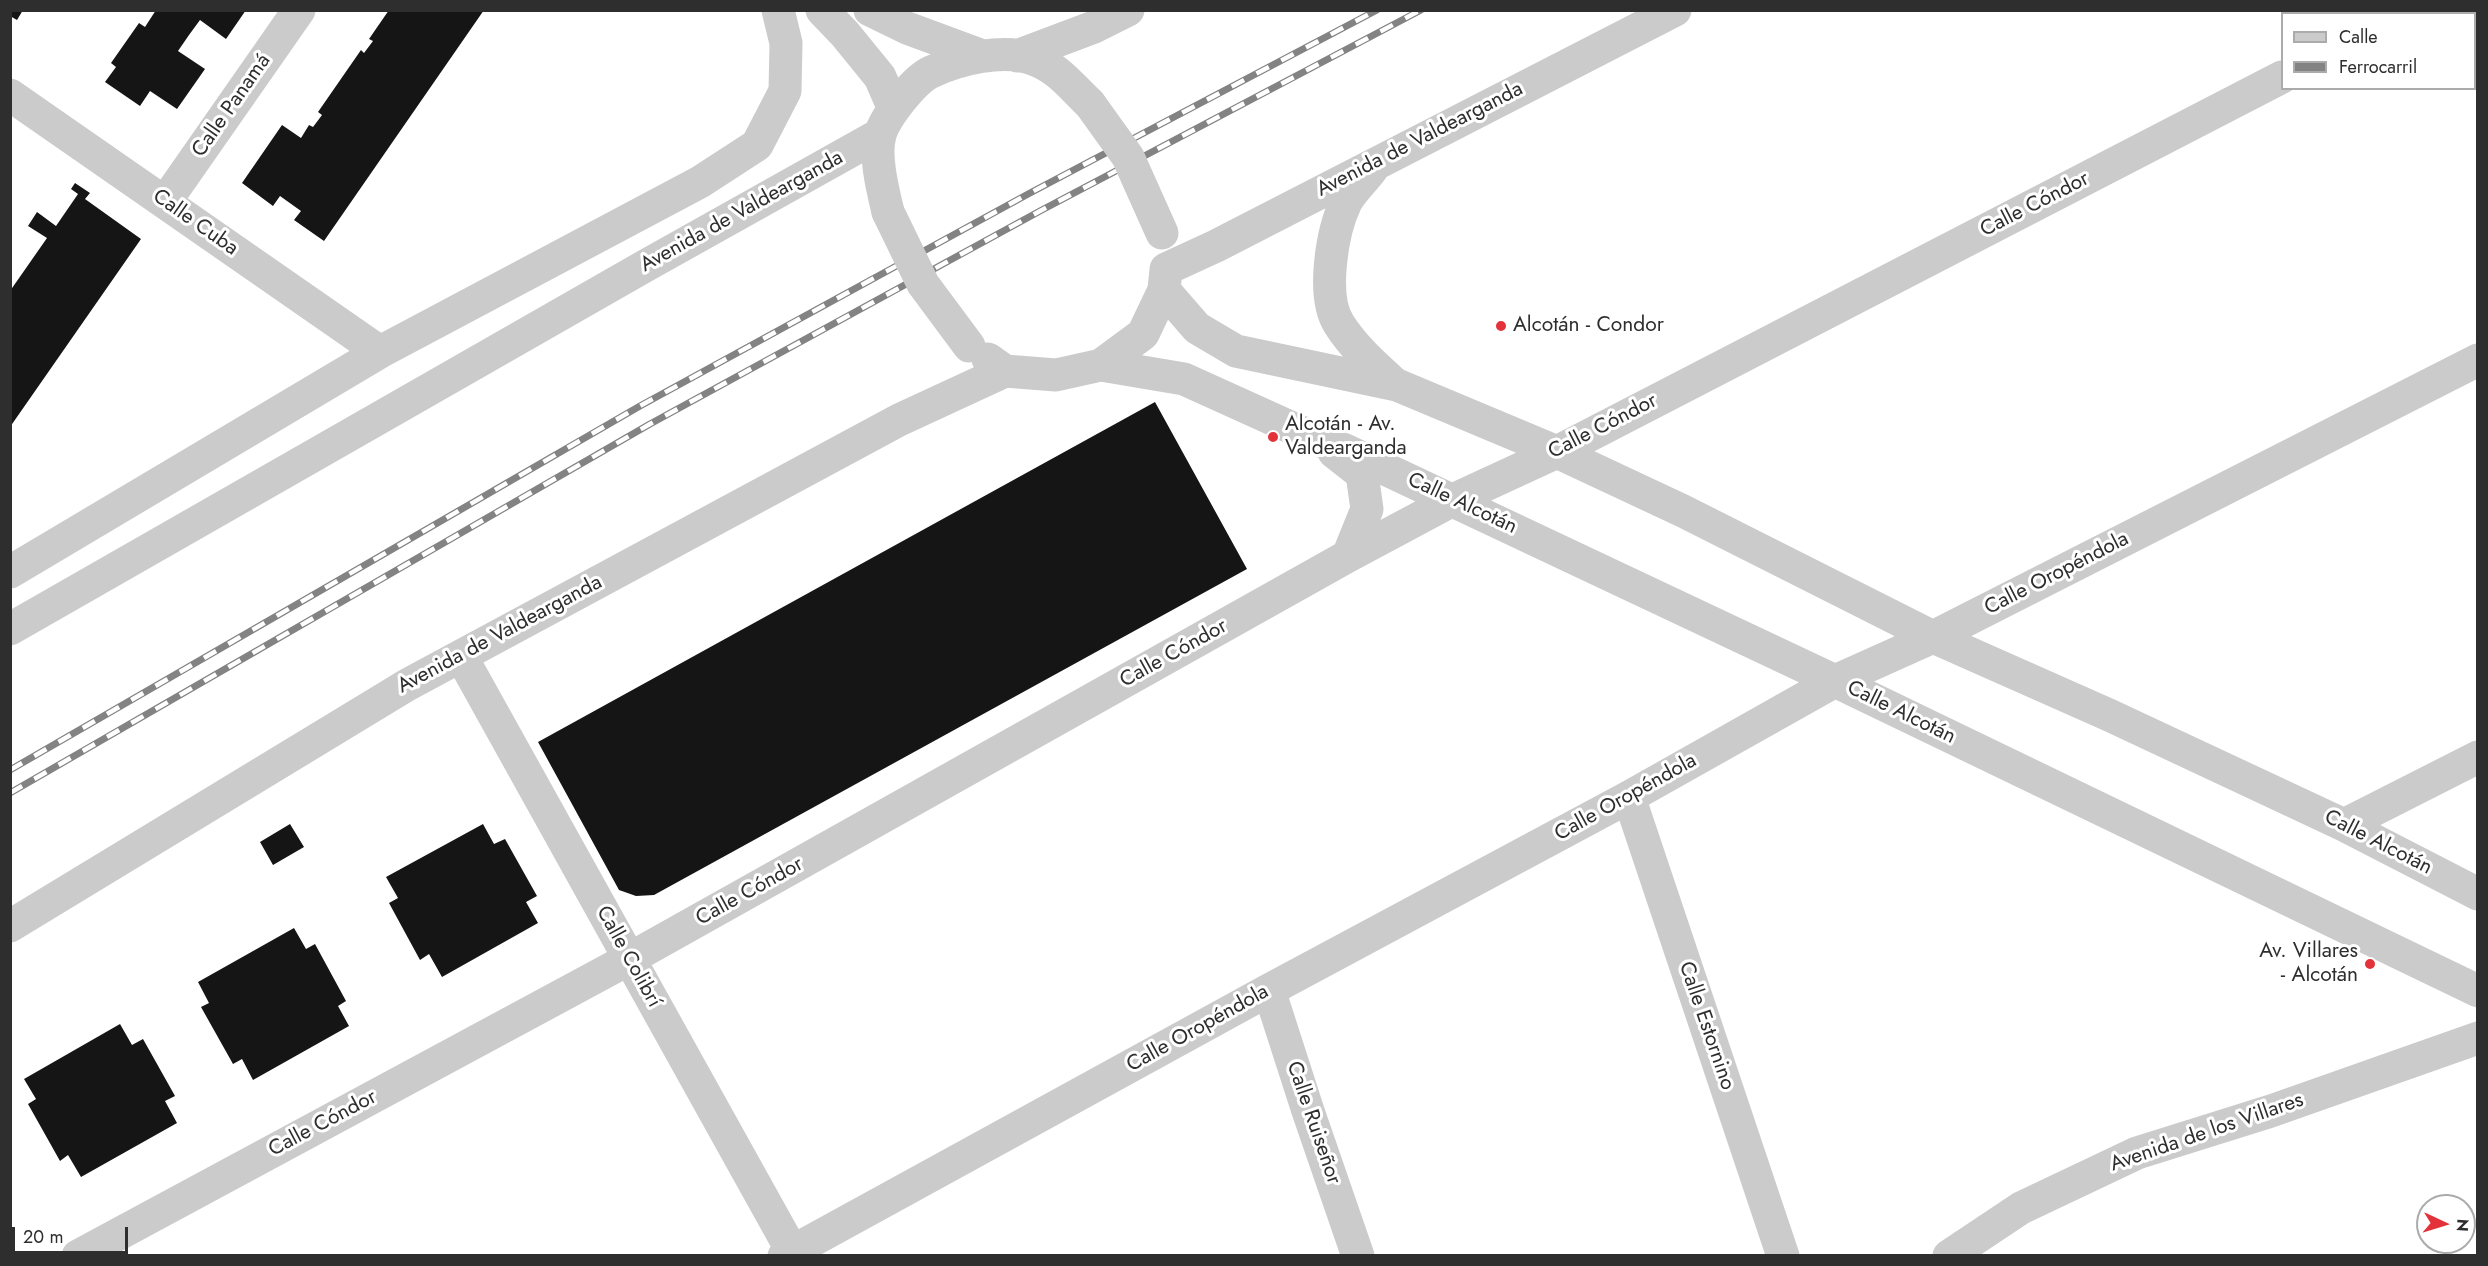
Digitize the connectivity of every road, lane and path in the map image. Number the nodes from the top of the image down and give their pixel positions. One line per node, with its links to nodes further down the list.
1 (298, 10): 14 (street, Calle Panamá)
2 (778, 10): 15 (street)
3 (822, 10): 11 (street)
4 (870, 10): 7 (street)
5 (1128, 10): 8 (street)
6 (1675, 10): 12 (street, Avenida de Valdearganda)
7 (980, 55): 8 (street); 11 (street, Avenida de Valdearganda)
8 (1017, 56): 16 (street, bridge)
9 (2281, 78): 23 (street, Calle Cóndor)
10 (10, 95): 14 (street, Calle Cuba)
11 (886, 121): 13 (street, Avenida de Valdearganda); 20 (street, bridge)
12 (1379, 161): 16 (street, Avenida de Valdearganda); 21 (street, Calle Alcotán)
13 (799, 180): 15 (street); 27 (street, Avenida de Valdearganda)
14 (165, 202): 17 (street, Calle Cuba)
15 (624, 220): 17 (street)
16 (1165, 280): 19 (street); 21 (street, Calle Alcotán)
17 (380, 352): 26 (street)
18 (2478, 360): 28 (street, Calle Oropéndola)
19 (1101, 365): 20 (street); 22 (street, Calle Alcotán)
20 (1005, 371): 29 (street, Avenida de Valdearganda)
21 (1397, 386): 23 (street, Calle Alcotán)
22 (1321, 441): 24 (street, Calle Alcotán); 25 (street, Calle Alcotán)
23 (1557, 452): 24 (street, Calle Cóndor); 28 (street, Calle Alcotán)
24 (1453, 500): 25 (street, Calle Cóndor); 30 (street, Calle Alcotán)
25 (1348, 556): 36 (street, Calle Cóndor)
26 (10, 572)
27 (10, 629)
28 (1933, 637): 30 (street, Calle Oropéndola); 33 (street, Calle Alcotán)
29 (461, 656): 35 (street, Avenida de Valdearganda); 36 (street, Calle Colibrí)
30 (1835, 681): 32 (street, Calle Oropéndola); 38 (street, Calle Alcotán)
31 (2478, 757): 33 (street)
32 (1629, 797): 37 (street, Calle Oropéndola); 43 (street, Calle Estornino)
33 (2344, 825): 34 (street, Calle Alcotán)
34 (2478, 894)
35 (10, 926)
36 (629, 959): 40 (street, Calle Colibrí); 41 (street, Calle Cóndor)
37 (1269, 990): 40 (street, Calle Oropéndola); 42 (street, Calle Ruiseñor)
38 (2478, 991)
39 (2478, 1038): 44 (street, Avenida de los Villares)
40 (791, 1254)
41 (78, 1256)
42 (1358, 1256)
43 (1783, 1256)
44 (1949, 1256)

